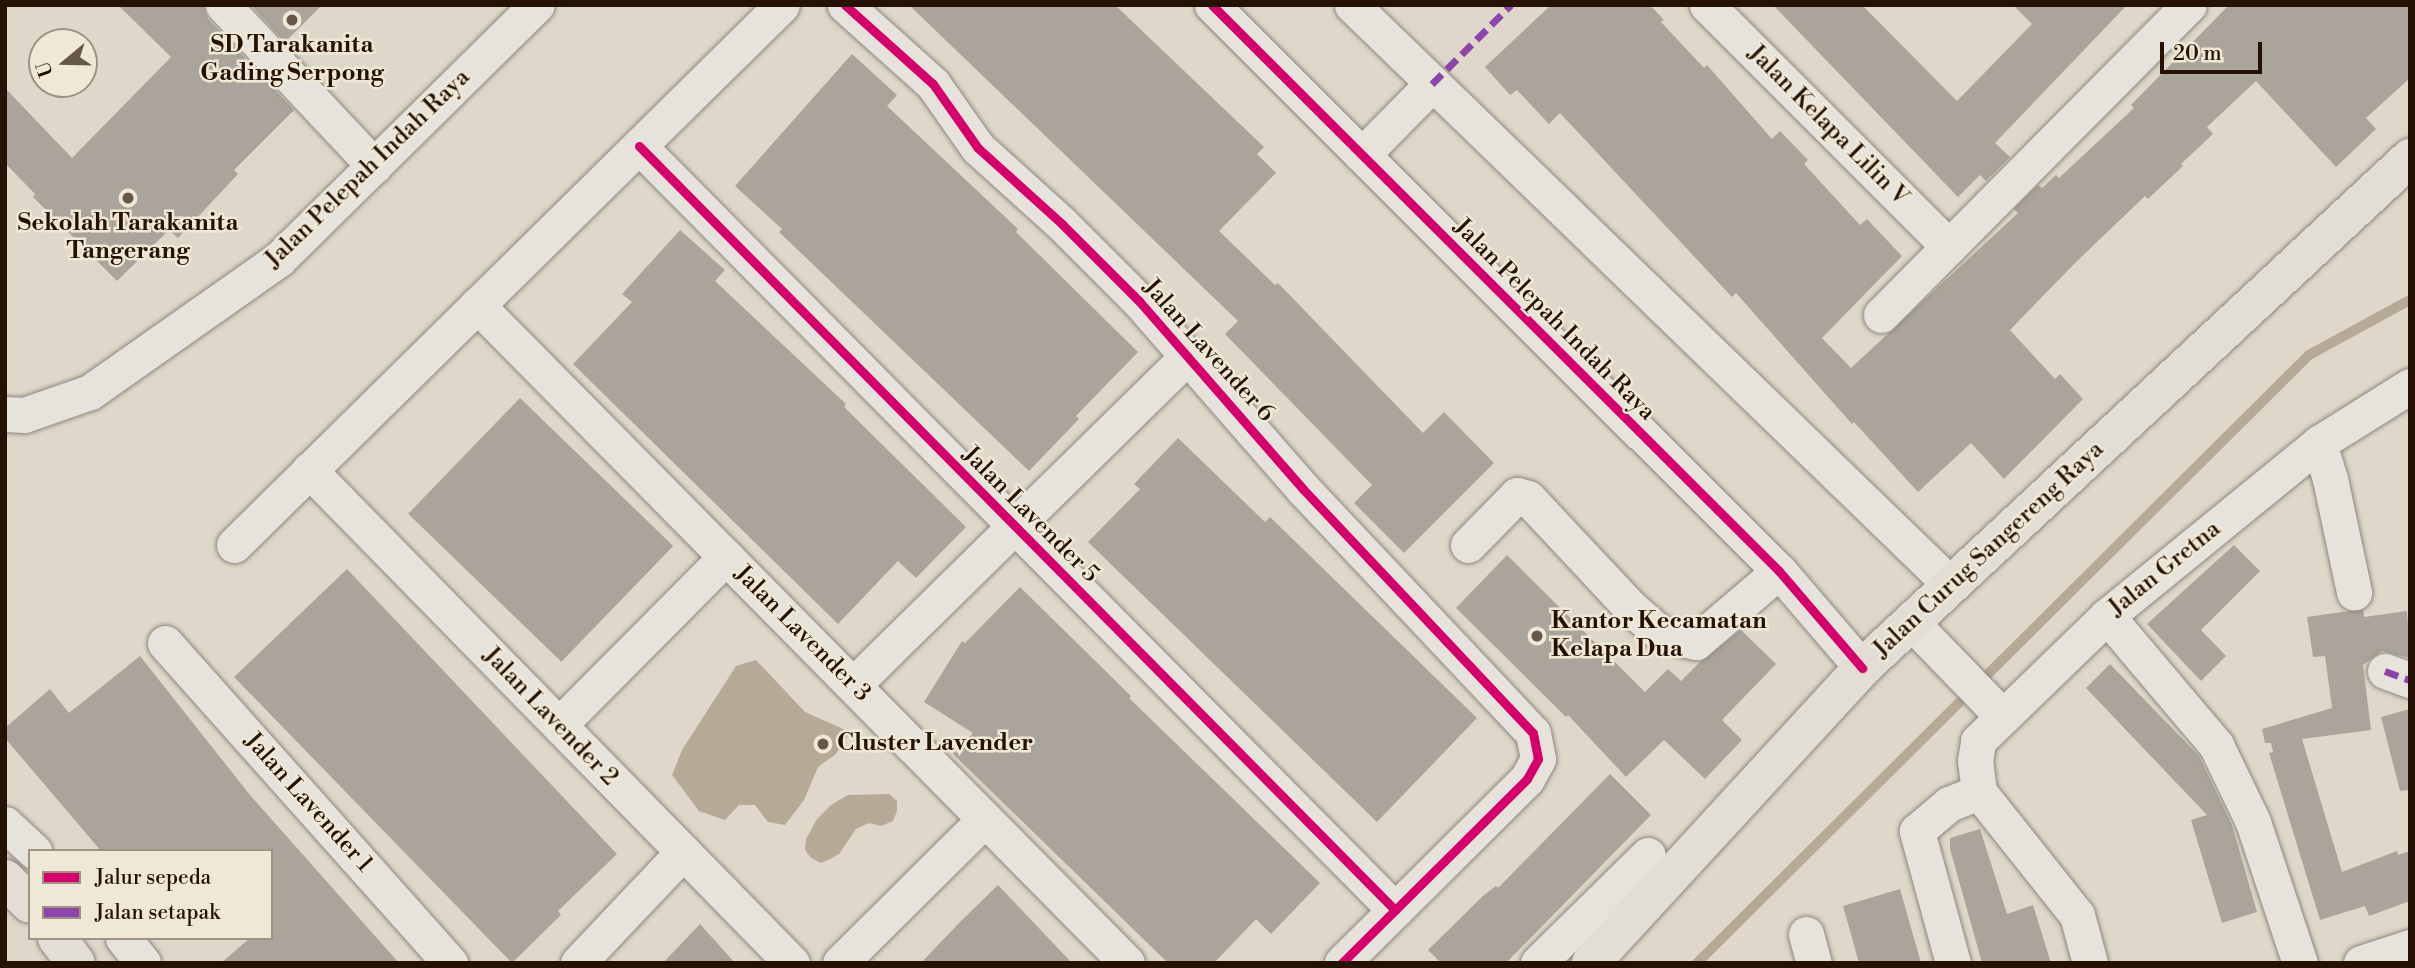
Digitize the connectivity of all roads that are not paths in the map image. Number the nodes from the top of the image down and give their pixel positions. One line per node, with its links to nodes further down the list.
1 (223, 5): 13 (street)
2 (537, 5): 13 (street, Jalan Pelepah Indah Raya)
3 (782, 5): 10 (street)
4 (845, 5): 17 (street, Jalan Lavender 6)
5 (1212, 5): 11 (street, Jalan Pelepah Indah Raya)
6 (1352, 5): 9 (street)
7 (1707, 5): 14 (street, Jalan Kelapa Lilin V)
8 (2189, 5): 14 (street)
9 (1432, 84): 11 (street); 27 (street)
10 (639, 146): 15 (street); 22 (street, Jalan Lavender 5)
11 (1363, 155): 26 (street, Jalan Pelepah Indah Raya)
12 (2410, 158): 27 (main road, Jalan Curug Sangereng Raya)
13 (374, 166): 19 (street, Jalan Pelepah Indah Raya)
14 (1948, 247): 16 (street)
15 (477, 305): 21 (street); 25 (street, Jalan Lavender 3)
16 (1881, 315)
17 (1186, 358): 22 (street); 44 (street, Jalan Lavender 6)
18 (2410, 386): 20 (street, Jalan Gretna)
19 (5, 414)
20 (2319, 443): 28 (street); 29 (street, Jalan Gretna)
21 (309, 470): 23 (street); 35 (street, Jalan Lavender 2)
22 (1015, 527): 33 (street); 44 (street, Jalan Lavender 5)
23 (234, 545)
24 (1468, 545): 26 (street)
25 (726, 557): 33 (street, Jalan Lavender 3); 35 (street)
26 (1779, 571): 32 (street, Jalan Pelepah Indah Raya)
27 (1951, 585): 30 (main road, Jalan Curug Sangereng Raya)
28 (2354, 592)
29 (2107, 616): 34 (street, Jalan Gretna); 60 (street)
30 (1919, 630): 32 (main road, Jalan Curug Sangereng Raya); 34 (street)
31 (165, 643): 50 (street, Jalan Lavender 1)
32 (1862, 668): 57 (main road, Jalan Curug Sangereng Raya)
33 (853, 685): 37 (street, Jalan Lavender 3)
34 (1990, 705): 36 (street, Jalan Gretna)
35 (559, 725): 40 (street, Jalan Lavender 2)
36 (1979, 792): 58 (street); 59 (street)
37 (985, 819): 53 (street); 54 (street, Jalan Lavender 3)
38 (5, 824): 39 (street)
39 (32, 849)
40 (683, 852): 51 (street); 52 (street, Jalan Lavender 2)
41 (1648, 855): 56 (street)
42 (5, 879): 43 (main road)
43 (28, 902)
44 (1395, 910): 55 (street)
45 (59, 940): 48 (main road)
46 (125, 940): 49 (street)
47 (2410, 947): 61 (street)
48 (76, 963)
49 (143, 963)
50 (450, 963)
51 (578, 963)
52 (792, 963)
53 (840, 963)
54 (1127, 963)
55 (1342, 963)
56 (1538, 963)
57 (1591, 963)
58 (1953, 963)
59 (2090, 963)
60 (2300, 963)
61 (2361, 963)

